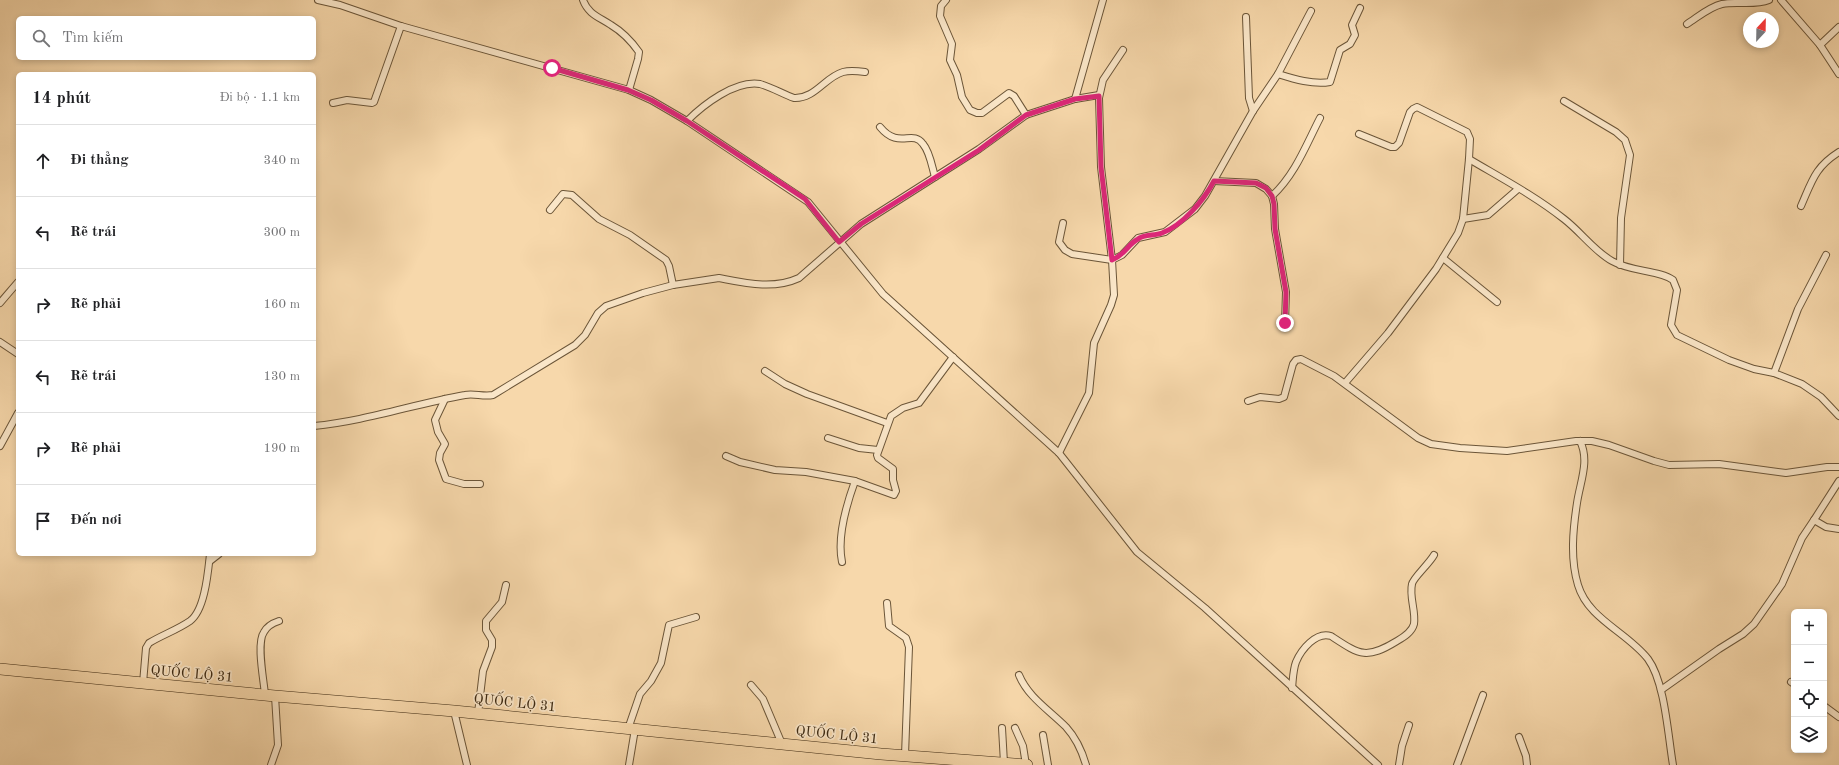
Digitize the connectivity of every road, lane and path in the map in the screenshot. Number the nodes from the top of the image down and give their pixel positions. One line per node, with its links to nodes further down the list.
1 (318, 0): 11 (street)
2 (583, 0): 18 (street)
3 (946, 0): 24 (street)
4 (1103, 0): 20 (street)
5 (1769, 0): 10 (street)
6 (1781, 0): 13 (street)
7 (1360, 8): 16 (street)
8 (1311, 11): 16 (street)
9 (1246, 17): 23 (street)
10 (1687, 24)
11 (401, 26): 18 (street); 22 (street)
12 (1839, 28): 13 (street)
13 (1820, 45): 17 (street)
14 (1123, 50): 19 (street)
15 (865, 72): 26 (street)
16 (1278, 74): 23 (street)
17 (1839, 74)
18 (628, 90): 26 (street)
19 (1099, 96): 20 (street); 42 (street)
20 (1075, 99): 24 (street)
21 (1564, 101): 43 (street)
22 (333, 103)
23 (1253, 111): 32 (street)
24 (1026, 115): 31 (street)
25 (1320, 118): 34 (street)
26 (687, 121): 39 (street)
27 (880, 127): 31 (street)
28 (1359, 134): 30 (street)
29 (1839, 152): 35 (street)
30 (1469, 158): 33 (street); 37 (street)
31 (935, 176): 39 (street)
32 (1214, 181): 34 (street); 42 (street)
33 (1518, 189): 37 (street); 43 (street)
34 (1272, 196): 48 (street)
35 (1802, 206)
36 (550, 210): 45 (street)
37 (1463, 218): 41 (street)
38 (1064, 223): 42 (street)
39 (839, 242): 45 (street); 51 (street)
40 (1826, 255): 53 (street)
41 (1442, 258): 46 (street); 54 (street)
42 (1112, 260): 65 (street)
43 (1620, 265): 53 (street)
44 (16, 284): 47 (street)
45 (673, 285): 55 (street)
46 (1497, 302)
47 (0, 303)
48 (1285, 323)
49 (0, 342): 50 (street)
50 (16, 353)
51 (953, 357): 59 (street); 65 (street)
52 (765, 371): 59 (street)
53 (1774, 373): 57 (street)
54 (1345, 383): 56 (street); 62 (street)
55 (445, 399): 60 (street); 70 (street)
56 (1248, 401)
57 (1839, 416)
58 (16, 417): 63 (street)
59 (887, 423): 64 (street)
60 (316, 426)
61 (828, 438): 64 (street)
62 (1580, 441): 67 (street); 85 (street)
63 (0, 446)
64 (878, 450): 68 (street)
65 (1059, 453): 84 (street)
66 (726, 456): 68 (street)
67 (1839, 467)
68 (855, 481): 75 (street)
69 (1839, 481): 71 (street)
70 (480, 484)
71 (1814, 520): 72 (street); 85 (street)
72 (1839, 529)
73 (1434, 555): 84 (street)
74 (210, 557): 82 (street)
75 (842, 562)
76 (506, 585): 90 (street)
77 (887, 603): 99 (street)
78 (696, 617): 93 (street)
79 (279, 621): 87 (street)
80 (0, 669): 82 (highway, QUỐC LỘ 31)
81 (1019, 675): 107 (street)
82 (143, 683): 87 (highway, QUỐC LỘ 31)
83 (751, 685): 98 (street)
84 (1292, 688): 108 (street)
85 (1661, 690): 112 (street)
86 (1483, 695): 110 (street)
87 (270, 696): 89 (highway, QUỐC LỘ 31); 102 (street)
88 (1827, 708): 91 (street)
89 (454, 711): 90 (highway, QUỐC LỘ 31); 103 (street)
90 (478, 713): 93 (highway, QUỐC LỘ 31)
91 (1839, 717)
92 (1410, 725): 109 (street)
93 (631, 727): 98 (highway, QUỐC LỘ 31); 104 (street)
94 (1002, 728): 101 (street)
95 (1015, 728): 105 (street)
96 (1043, 735): 106 (street)
97 (1519, 737): 111 (street)
98 (782, 744): 99 (highway, QUỐC LỘ 31)
99 (905, 755): 100 (highway, QUỐC LỘ 31)
100 (951, 762): 101 (highway, QUỐC LỘ 31)
101 (1004, 763): 105 (highway, QUỐC LỘ 31)
102 (272, 765)
103 (468, 765)
104 (629, 765)
105 (1026, 765)
106 (1048, 765)
107 (1086, 765)
108 (1378, 765)
109 (1400, 765)
110 (1457, 765)
111 (1527, 765)
112 (1673, 765)

